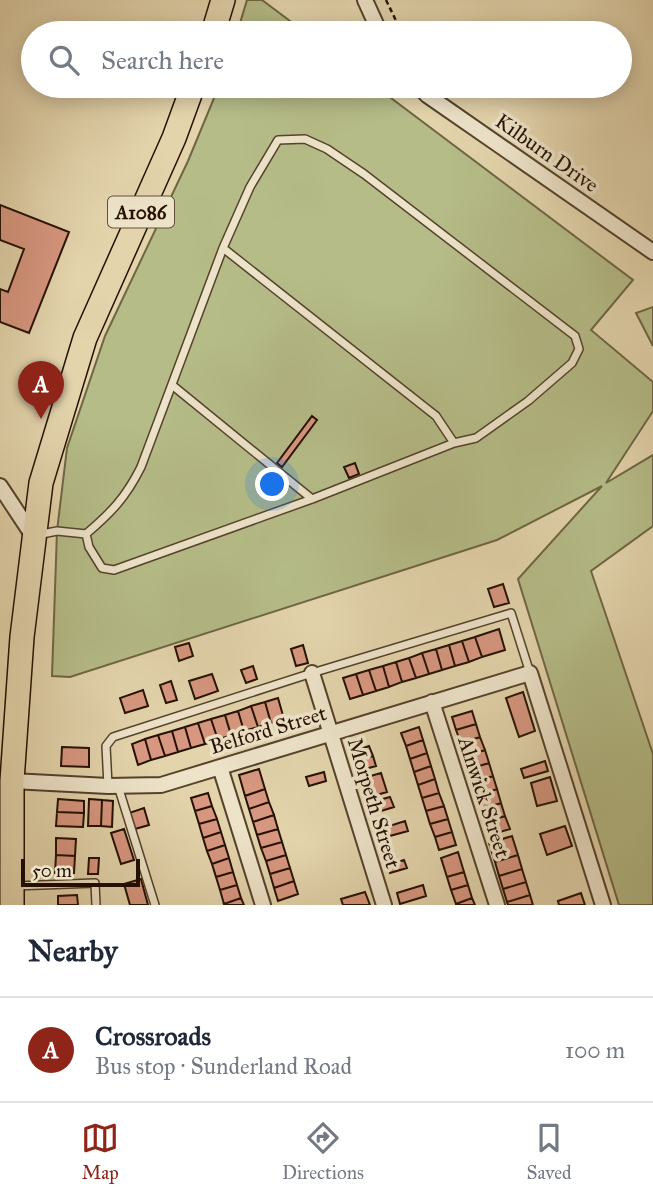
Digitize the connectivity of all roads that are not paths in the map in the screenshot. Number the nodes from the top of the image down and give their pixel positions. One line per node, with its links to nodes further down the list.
1 (223, 0): 3 (main road)
2 (365, 0): 4 (street)
3 (217, 21)
4 (375, 21)
5 (189, 98): 14 (main road, A1086)
6 (435, 98): 8 (street, Kilburn Drive)
7 (223, 248): 9 (lane); 10 (lane); 10 (lane)
8 (653, 252)
9 (172, 385): 12 (lane); 13 (lane)
10 (454, 443): 12 (lane)
11 (1, 490): 14 (street)
12 (312, 499): 13 (lane)
13 (86, 534): 14 (lane)
14 (33, 536): 20 (main road, A1086)
15 (312, 673): 16 (lane); 18 (street, Morpeth Street); 21 (lane)
16 (530, 673): 17 (street, Belford Street); 28 (street)
17 (432, 702): 18 (street, Belford Street); 27 (street, Alnwick Street)
18 (330, 733): 19 (street, Belford Street); 26 (street, Morpeth Street)
19 (220, 767): 21 (street, Belford Street); 25 (street)
20 (12, 780): 21 (street, Belford Street); 22 (main road, A1086)
21 (113, 786): 24 (lane)
22 (11, 896): 23 (lane)
23 (96, 905)
24 (155, 905)
25 (263, 905)
26 (384, 905)
27 (497, 905)
28 (603, 905)

